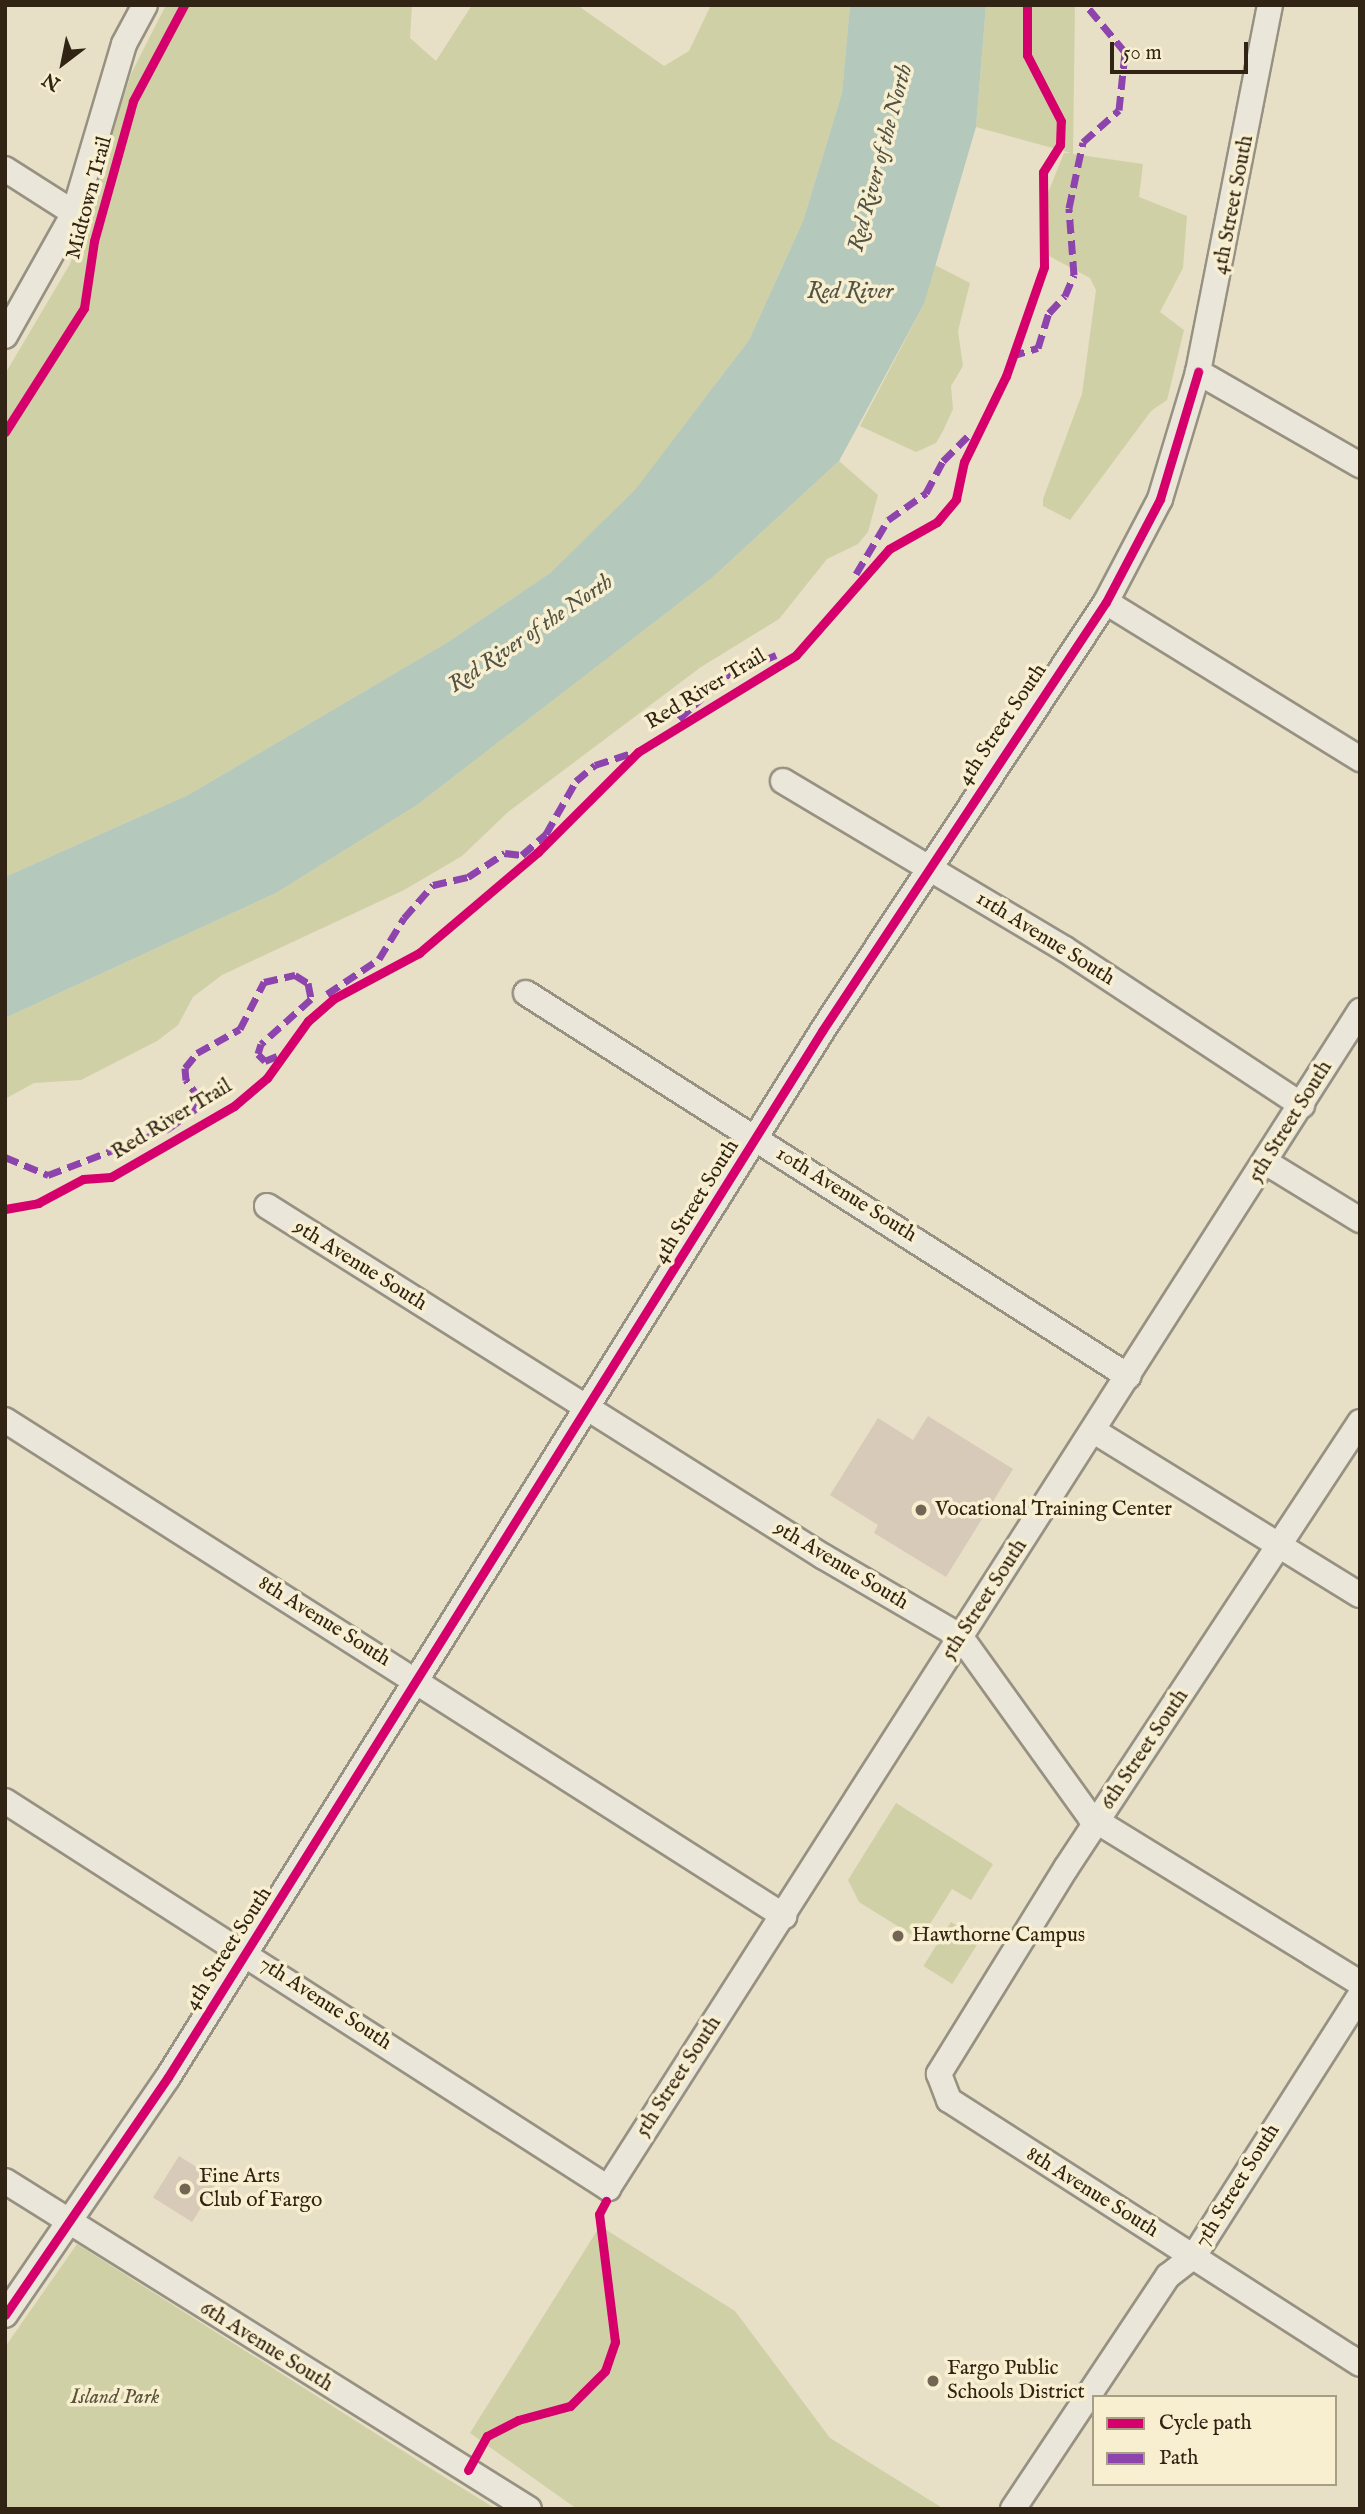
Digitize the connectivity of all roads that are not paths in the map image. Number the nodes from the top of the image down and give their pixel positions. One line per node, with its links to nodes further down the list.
1 (145, 5): 4 (street)
2 (1268, 13): 6 (street, 4th Street South)
3 (5, 169): 4 (street)
4 (74, 213): 5 (street)
5 (5, 336)
6 (1198, 372): 7 (street); 8 (street, 4th Street South)
7 (1360, 465)
8 (1106, 602): 9 (street); 11 (street, 4th Street South)
9 (1360, 760)
10 (783, 781): 11 (street, 11th Avenue South)
11 (929, 868): 14 (street, 11th Avenue South); 15 (street, 4th Street South)
12 (526, 993): 15 (street, 10th Avenue South)
13 (1360, 1011): 14 (street, 5th Street South)
14 (1302, 1105): 16 (street, 5th Street South)
15 (757, 1138): 19 (street, 10th Avenue South); 20 (street, 4th Street South)
16 (1267, 1163): 18 (street); 19 (street, 5th Street South)
17 (267, 1206): 20 (street, 9th Avenue South)
18 (1360, 1220)
19 (1128, 1376): 23 (street, 5th Street South)
20 (590, 1408): 26 (street, 9th Avenue South); 27 (street, 4th Street South)
21 (5, 1420): 27 (street, 8th Avenue South)
22 (1360, 1422): 24 (street, 6th Street South)
23 (1094, 1431): 24 (street); 26 (street, 5th Street South)
24 (1282, 1546): 25 (street); 29 (street, 6th Street South)
25 (1360, 1595)
26 (960, 1636): 29 (street, 9th Avenue South); 30 (street, 5th Street South)
27 (419, 1683): 30 (street, 8th Avenue South); 31 (street, 4th Street South)
28 (5, 1801): 31 (street, 7th Avenue South)
29 (1097, 1821): 32 (street, 9th Avenue South); 34 (street, 6th Street South)
30 (784, 1916): 36 (street, 5th Street South)
31 (247, 1953): 36 (street, 7th Avenue South); 37 (street, 4th Street South)
32 (1360, 1983)
33 (1360, 1995): 38 (street, 7th Street South)
34 (939, 2082): 38 (street, 8th Avenue South)
35 (5, 2181): 37 (street, 6th Avenue South)
36 (608, 2188)
37 (69, 2222): 39 (street, 4th Street South); 41 (street, 6th Avenue South)
38 (1194, 2256): 40 (street, 8th Avenue South); 42 (street, 7th Street South)
39 (5, 2315)
40 (1360, 2364)
41 (529, 2509)
42 (1013, 2509)

